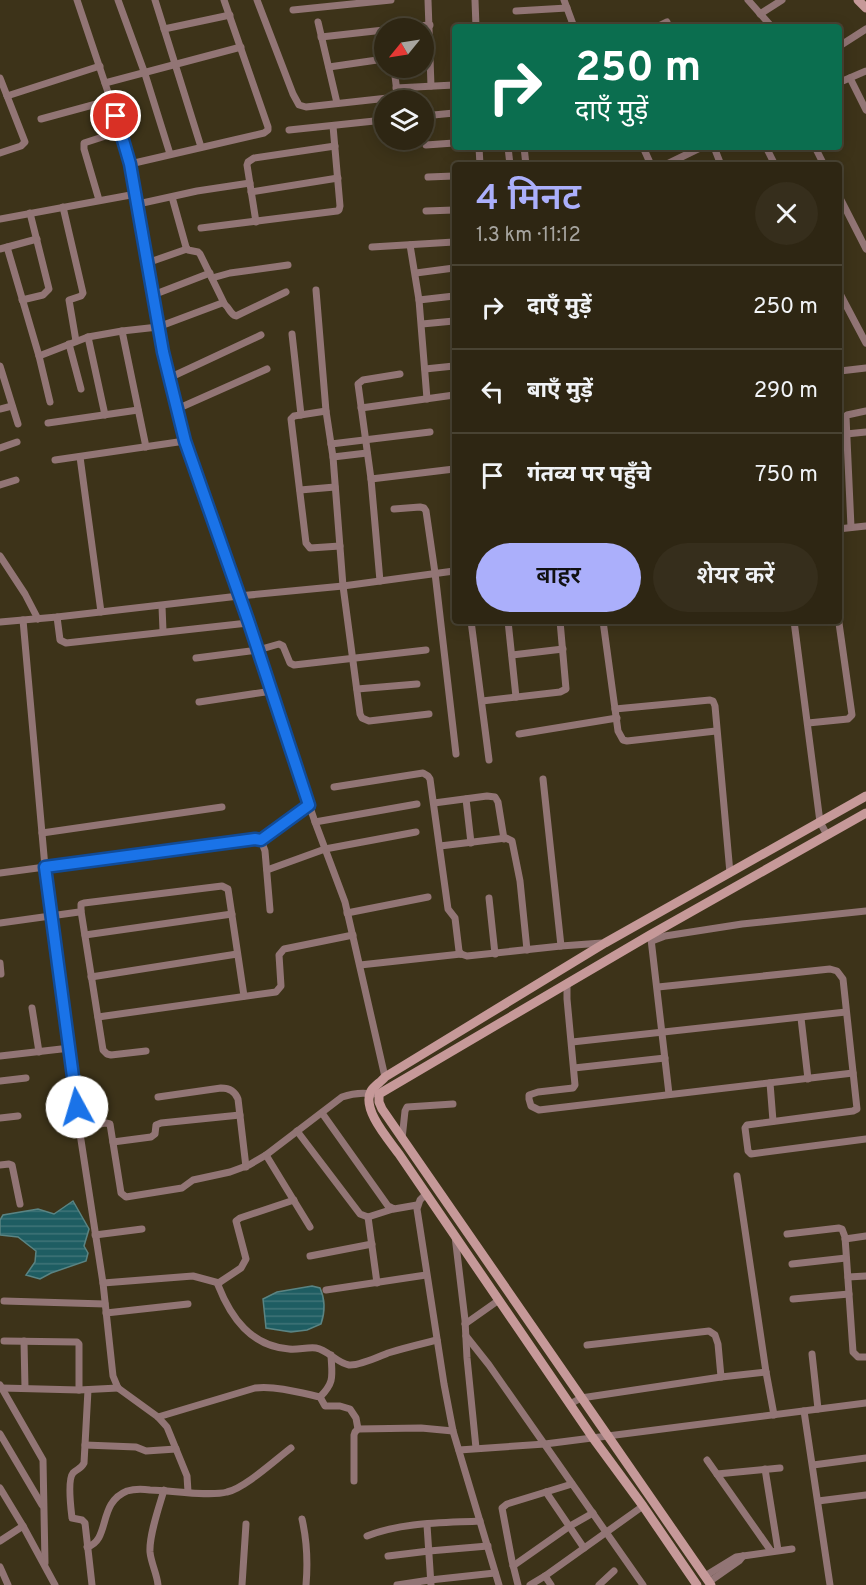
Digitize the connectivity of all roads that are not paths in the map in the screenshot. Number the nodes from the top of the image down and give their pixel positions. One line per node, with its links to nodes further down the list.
1 (77, 0): 33 (street)
2 (118, 0): 36 (street)
3 (155, 0): 25 (street)
4 (224, 0): 17 (street)
5 (256, 0): 49 (street)
6 (391, 0): 14 (street)
7 (428, 0): 18 (street)
8 (475, 0): 21 (street)
9 (748, 0): 16 (street)
10 (782, 0): 16 (street)
11 (858, 0): 13 (main road)
12 (565, 4): 15 (street); 22 (street)
13 (866, 8)
14 (293, 10)
15 (516, 11)
16 (760, 14): 24 (street)
17 (230, 15): 25 (street); 30 (street)
18 (429, 18)
19 (318, 22): 28 (street)
20 (667, 22): 23 (street)
21 (476, 24)
22 (573, 24)
23 (663, 24)
24 (769, 24)
25 (164, 29): 32 (street)
26 (866, 29): 29 (street)
27 (374, 31): 28 (street)
28 (321, 37): 34 (street)
29 (842, 44)
30 (241, 47): 32 (street); 61 (street)
31 (374, 60): 34 (street)
32 (175, 65): 36 (street); 61 (street)
33 (100, 66): 42 (street); 46 (street)
34 (328, 67): 49 (street)
35 (866, 70): 40 (street)
36 (145, 74): 42 (street); 64 (street)
37 (0, 78): 46 (street)
38 (395, 78): 45 (street)
39 (431, 78): 44 (street)
40 (850, 78): 41 (street); 50 (street)
41 (842, 82)
42 (105, 83): 47 (street)
43 (452, 85): 44 (street)
44 (431, 86): 45 (street)
45 (396, 88)
46 (7, 96): 63 (street)
47 (111, 100): 53 (street); 57 (street)
48 (374, 101): 49 (street)
49 (337, 103)
50 (866, 110)
51 (452, 113): 52 (street)
52 (434, 115)
53 (41, 119)
54 (374, 121): 55 (street)
55 (333, 126): 56 (street); 60 (street)
56 (289, 130)
57 (121, 131): 66 (street); 74 (street)
58 (452, 143): 59 (street)
59 (434, 145)
60 (334, 146): 69 (street); 70 (street)
61 (201, 147): 64 (street)
62 (696, 150): 65 (street)
63 (0, 153)
64 (171, 154): 66 (street)
65 (671, 162)
66 (130, 164): 72 (street)
67 (452, 176): 68 (street)
68 (428, 177)
69 (338, 178): 71 (street); 82 (street)
70 (250, 183): 71 (street); 73 (street)
71 (251, 192): 82 (street)
72 (136, 194): 74 (street); 76 (street)
73 (172, 197): 76 (street); 89 (street)
74 (99, 200): 77 (street)
75 (842, 202): 90 (street)
76 (138, 204): 91 (street)
77 (63, 207): 80 (street); 111 (street)
78 (452, 210): 79 (street)
79 (426, 211)
80 (30, 213): 81 (street); 84 (street)
81 (0, 219)
82 (256, 222): 83 (street)
83 (201, 228)
84 (37, 238): 88 (street); 101 (street)
85 (452, 242): 86 (street)
86 (410, 245): 87 (street); 94 (street)
87 (372, 247)
88 (3, 248): 101 (street)
89 (186, 249): 91 (street); 95 (street)
90 (866, 249)
91 (147, 263): 98 (street)
92 (288, 265): 95 (street)
93 (452, 268): 94 (street)
94 (416, 273): 102 (street)
95 (211, 275): 98 (street); 103 (street)
96 (316, 290): 131 (street)
97 (286, 292): 103 (street)
98 (153, 296): 106 (street)
99 (452, 296): 102 (street)
100 (842, 298): 112 (street)
101 (22, 300): 113 (street)
102 (419, 300): 105 (street)
103 (224, 303): 106 (street)
104 (452, 321): 105 (street)
105 (422, 324): 118 (street)
106 (158, 327): 107 (street); 121 (street)
107 (122, 331): 110 (street); 130 (street)
108 (292, 334): 134 (street)
109 (261, 335): 121 (street)
110 (88, 337): 111 (street); 133 (street)
111 (73, 342): 113 (street); 122 (street)
112 (866, 343)
113 (39, 356): 125 (street)
114 (452, 366): 118 (street)
115 (0, 368): 126 (street)
116 (866, 368): 119 (street)
117 (267, 369): 129 (street)
118 (425, 369): 124 (street)
119 (842, 371)
120 (400, 374): 127 (street)
121 (169, 378): 129 (street)
122 (81, 389)
123 (452, 395): 124 (street)
124 (427, 399): 127 (street)
125 (50, 402)
126 (12, 406): 128 (street); 137 (street)
127 (361, 408): 141 (street)
128 (0, 409)
129 (177, 409): 142 (street)
130 (138, 410): 133 (street); 145 (street)
131 (326, 411): 134 (street); 144 (street)
132 (866, 411): 135 (street)
133 (105, 415): 136 (street)
134 (301, 415): 156 (street)
135 (842, 417): 140 (street)
136 (48, 423)
137 (18, 424)
138 (430, 432): 141 (street)
139 (866, 432): 140 (street)
140 (846, 434): 159 (street)
141 (365, 439): 144 (street); 147 (street)
142 (185, 441): 145 (street); 167 (street)
143 (17, 442): 146 (street)
144 (331, 444): 149 (street)
145 (146, 447): 148 (street)
146 (0, 448)
147 (367, 453): 149 (street); 152 (street)
148 (80, 457): 150 (street); 169 (street)
149 (333, 458): 155 (street)
150 (55, 460)
151 (452, 469): 152 (street)
152 (371, 479): 165 (street)
153 (16, 480): 154 (street)
154 (0, 485)
155 (335, 487): 156 (street); 161 (street)
156 (300, 490): 161 (street)
157 (394, 509): 164 (street)
158 (866, 526): 159 (street)
159 (851, 527): 160 (street)
160 (842, 528)
161 (340, 546): 166 (street)
162 (0, 556): 171 (street)
163 (452, 570): 164 (street)
164 (435, 573): 165 (street); 200 (street)
165 (380, 581): 166 (street)
166 (343, 586): 167 (street); 187 (street)
167 (239, 596): 168 (street); 174 (street)
168 (162, 606): 169 (street); 181 (street)
169 (101, 612): 170 (street)
170 (57, 618): 171 (street); 181 (street)
171 (38, 619): 172 (street)
172 (23, 620): 173 (street); 214 (street)
173 (0, 622)
174 (249, 623): 181 (street); 183 (street)
175 (471, 624): 192 (street)
176 (508, 624): 185 (street)
177 (561, 624): 182 (street)
178 (603, 624): 194 (street)
179 (794, 624): 197 (street)
180 (839, 624): 197 (street)
181 (163, 631)
182 (563, 649): 185 (street); 191 (street)
183 (258, 650): 186 (street); 187 (street); 190 (street)
184 (426, 650): 187 (street)
185 (512, 655): 191 (street)
186 (196, 658)
187 (353, 658): 189 (street)
188 (417, 684): 189 (street)
189 (357, 690): 195 (street)
190 (272, 691): 193 (street); 208 (street)
191 (516, 697): 192 (street)
192 (482, 701): 201 (street)
193 (199, 702)
194 (615, 710): 196 (street); 198 (street)
195 (429, 714)
196 (617, 718): 198 (street); 199 (street)
197 (808, 723): 212 (street)
198 (716, 731): 224 (street)
199 (519, 734)
200 (456, 754)
201 (489, 760)
202 (543, 779): 240 (street)
203 (334, 787): 206 (street)
204 (866, 796): 212 (main road)
205 (466, 799): 206 (street); 216 (street); 218 (street)
206 (434, 803): 219 (street)
207 (417, 804): 211 (street)
208 (309, 805): 211 (street); 217 (street)
209 (222, 807): 214 (street)
210 (866, 813): 215 (main road)
211 (315, 822): 220 (street)
212 (820, 822): 215 (street); 224 (main road)
213 (416, 832): 220 (street)
214 (42, 833): 221 (street)
215 (827, 835): 237 (main road)
216 (504, 839): 218 (street); 241 (street)
217 (261, 840): 221 (street); 222 (street)
218 (471, 843): 219 (street)
219 (440, 846): 243 (street)
220 (325, 849): 222 (street); 230 (street)
221 (45, 867): 223 (street); 232 (street)
222 (267, 870): 227 (street)
223 (0, 873)
224 (730, 873): 234 (main road)
225 (428, 897): 230 (street)
226 (489, 898): 244 (street)
227 (270, 910)
228 (81, 911): 231 (street); 232 (street); 235 (street)
229 (866, 912): 237 (street)
230 (347, 913): 236 (street)
231 (232, 914): 235 (street); 242 (street)
232 (51, 916): 233 (street); 258 (street)
233 (0, 923)
234 (625, 932): 238 (main road); 239 (main road)
235 (85, 935): 248 (street)
236 (353, 935): 246 (street); 251 (street)
237 (651, 938): 239 (main road); 250 (street)
238 (605, 943): 240 (street); 265 (main road)
239 (633, 945): 249 (main road)
240 (561, 946): 241 (street)
241 (527, 950): 244 (street)
242 (237, 954): 248 (street); 251 (street)
243 (461, 954): 244 (street); 246 (street)
244 (495, 954)
245 (0, 963): 247 (street)
246 (360, 965): 265 (street)
247 (2, 974)
248 (91, 977): 254 (street)
249 (567, 984): 257 (street); 270 (main road)
250 (658, 987): 253 (street); 256 (street)
251 (244, 996): 254 (street)
252 (32, 1008): 260 (street)
253 (846, 1012): 255 (street); 264 (street)
254 (98, 1017): 259 (street)
255 (801, 1018): 256 (street); 267 (street)
256 (663, 1033): 257 (street); 262 (street)
257 (572, 1042): 263 (street)
258 (70, 1048): 260 (street); 279 (street)
259 (146, 1051)
260 (39, 1052): 261 (street)
261 (0, 1056)
262 (665, 1058): 263 (street); 271 (street)
263 (574, 1068): 271 (street)
264 (853, 1073): 267 (street); 278 (street)
265 (385, 1077): 270 (main road)
266 (26, 1078): 268 (street)
267 (808, 1079): 269 (street)
268 (0, 1081)
269 (770, 1083): 271 (street); 278 (street)
270 (375, 1094): 274 (street); 281 (main road); 288 (main road)
271 (669, 1094)
272 (158, 1096): 275 (street)
273 (453, 1104): 281 (street)
274 (322, 1113): 280 (street); 292 (street)
275 (240, 1114): 283 (street); 286 (street)
276 (18, 1116): 277 (street)
277 (0, 1118)
278 (773, 1121): 282 (street)
279 (79, 1127): 283 (street); 297 (street)
280 (297, 1131): 284 (street); 293 (street)
281 (402, 1139): 300 (main road)
282 (866, 1139)
283 (113, 1142): 286 (street)
284 (266, 1155): 286 (street); 289 (street)
285 (0, 1165): 290 (street)
286 (246, 1167)
287 (737, 1176): 330 (street)
288 (426, 1194): 291 (street); 298 (main road)
289 (294, 1200): 294 (street); 312 (street)
290 (20, 1204)
291 (417, 1205): 292 (street); 307 (street)
292 (393, 1209): 293 (street)
293 (368, 1217): 302 (street)
294 (310, 1227)
295 (142, 1229): 297 (street)
296 (787, 1233): 301 (street)
297 (95, 1234): 310 (street)
298 (454, 1234): 303 (main road); 321 (street)
299 (866, 1236): 301 (street)
300 (472, 1239): 303 (main road); 338 (main road)
301 (845, 1239): 305 (street)
302 (372, 1244): 304 (street); 311 (street)
303 (462, 1245): 316 (main road)
304 (310, 1256)
305 (846, 1258): 306 (street); 309 (street)
306 (792, 1264)
307 (426, 1275): 311 (street); 323 (street)
308 (866, 1276): 309 (street)
309 (848, 1277): 314 (street)
310 (103, 1283): 312 (street); 318 (street)
311 (378, 1283): 313 (street)
312 (219, 1284): 328 (street)
313 (326, 1290)
314 (849, 1294): 315 (street); 329 (street)
315 (793, 1299)
316 (499, 1300): 321 (street); 340 (main road)
317 (4, 1301): 318 (street)
318 (105, 1304): 320 (street)
319 (188, 1304): 320 (street)
320 (106, 1313): 334 (street)
321 (465, 1324): 322 (street)
322 (466, 1336): 350 (street); 353 (street)
323 (437, 1340): 328 (street); 346 (street)
324 (4, 1341): 325 (street)
325 (24, 1341): 333 (street); 335 (street)
326 (587, 1345): 331 (street)
327 (812, 1354): 341 (street)
328 (331, 1355): 337 (street)
329 (866, 1357)
330 (766, 1372): 331 (street); 343 (street)
331 (721, 1377): 338 (street)
332 (1, 1386): 333 (street); 371 (street)
333 (25, 1388): 335 (street)
334 (118, 1388): 336 (street); 344 (street)
335 (79, 1390): 336 (street)
336 (88, 1390): 351 (street)
337 (320, 1397): 344 (street); 345 (street)
338 (581, 1398): 340 (street); 348 (main road)
339 (866, 1403): 341 (street)
340 (570, 1404): 349 (main road)
341 (818, 1409): 342 (street)
342 (804, 1411): 343 (street); 358 (street)
343 (774, 1415): 348 (street)
344 (158, 1417): 354 (street)
345 (358, 1429): 346 (street); 362 (street)
346 (453, 1431): 355 (street)
347 (0, 1434): 371 (street)
348 (608, 1437): 349 (street); 395 (main road)
349 (593, 1438): 350 (street); 370 (main road)
350 (545, 1444): 353 (street); 363 (street)
351 (85, 1445): 354 (street); 383 (street)
352 (291, 1448): 366 (street)
353 (476, 1448): 355 (street)
354 (176, 1449): 366 (street)
355 (459, 1450): 374 (street)
356 (866, 1458): 358 (street)
357 (707, 1460): 361 (street)
358 (813, 1465): 369 (street)
359 (780, 1468): 360 (street)
360 (765, 1469): 361 (street); 387 (street)
361 (717, 1474): 387 (street)
362 (354, 1481)
363 (572, 1484): 367 (street); 372 (street)
364 (0, 1490): 377 (street)
365 (164, 1490): 366 (street); 383 (street); 400 (street)
366 (188, 1492)
367 (546, 1492): 378 (street); 390 (street)
368 (866, 1495): 369 (street)
369 (818, 1500): 411 (street)
370 (643, 1506): 379 (street); 410 (main road)
371 (44, 1507): 389 (street)
372 (593, 1513): 378 (street); 379 (street)
373 (302, 1519): 402 (street)
374 (480, 1521): 376 (street); 382 (street)
375 (246, 1524): 401 (street)
376 (427, 1525): 380 (street); 386 (street)
377 (23, 1526): 381 (street); 389 (street)
378 (570, 1526): 384 (street); 390 (street)
379 (606, 1532): 384 (street); 409 (street)
380 (367, 1536)
381 (0, 1541)
382 (488, 1546): 386 (street); 393 (street)
383 (87, 1547): 399 (street)
384 (584, 1548): 394 (street)
385 (792, 1549): 387 (street)
386 (429, 1551): 388 (street); 396 (street)
387 (775, 1551): 395 (street)
388 (388, 1556)
389 (45, 1563): 398 (street)
390 (513, 1566): 405 (street)
391 (0, 1567): 397 (street)
392 (615, 1571): 408 (street)
393 (495, 1573): 396 (street); 404 (street)
394 (545, 1576): 406 (street); 407 (street)
395 (708, 1581)
396 (431, 1582): 403 (street)
397 (8, 1585)
398 (56, 1585)
399 (92, 1585)
400 (158, 1585)
401 (242, 1585)
402 (306, 1585)
403 (397, 1585)
404 (499, 1585)
405 (518, 1585)
406 (530, 1585)
407 (551, 1585)
408 (599, 1585)
409 (643, 1585)
410 (697, 1585)
411 (830, 1585)

